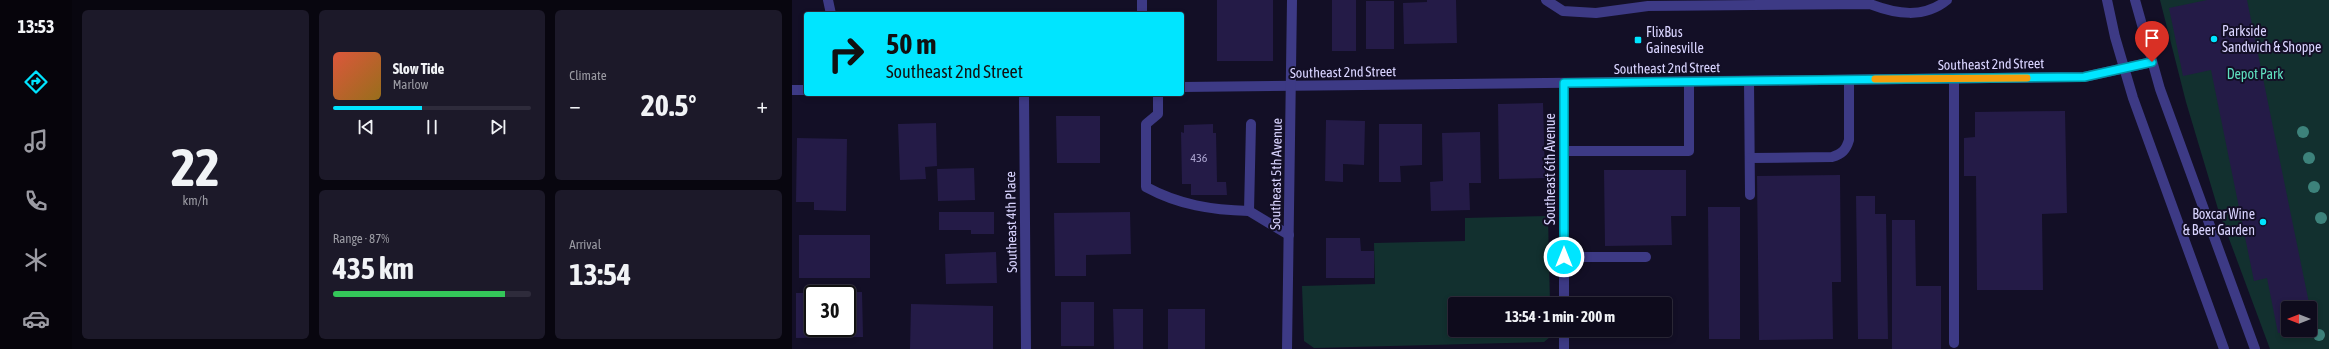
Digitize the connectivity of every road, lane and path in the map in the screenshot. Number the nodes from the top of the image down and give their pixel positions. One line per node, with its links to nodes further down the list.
1 (828, 0): 8 (street)
2 (1142, 0): 9 (street)
3 (1292, 0): 17 (street, Southeast 5th Avenue)
4 (1546, 0): 5 (street)
5 (1947, 0)
6 (2107, 0): 11 (street)
7 (2135, 0): 10 (street)
8 (831, 12)
9 (1142, 12)
10 (2152, 62): 11 (street, Southeast 2nd Street); 38 (street)
11 (2124, 70): 12 (street, Southeast 2nd Street); 37 (street)
12 (1954, 79): 13 (street, Southeast 2nd Street); 33 (street)
13 (1849, 80): 14 (street, Southeast 2nd Street); 25 (street)
14 (1749, 81): 15 (street, Southeast 2nd Street); 25 (street)
15 (1689, 82): 16 (street, Southeast 2nd Street); 24 (street)
16 (1564, 83): 17 (street, Southeast 2nd Street); 24 (street, Southeast 6th Avenue)
17 (1292, 86): 18 (street, Southeast 2nd Street); 28 (street, Southeast 5th Avenue)
18 (1184, 87)
19 (792, 90): 20 (street)
20 (804, 90)
21 (1024, 96): 34 (street, Southeast 4th Place)
22 (1158, 96): 27 (street)
23 (1250, 124): 27 (street)
24 (1564, 151): 29 (street, Southeast 6th Avenue)
25 (1750, 158): 26 (street)
26 (1750, 195)
27 (1249, 211): 28 (street)
28 (1289, 235): 35 (street, Southeast 5th Avenue)
29 (1564, 257): 30 (street); 31 (street, Southeast 6th Avenue)
30 (1646, 257)
31 (1564, 297)
32 (1564, 337): 36 (street)
33 (1954, 343)
34 (1026, 349)
35 (1287, 349)
36 (1564, 349)
37 (2224, 349)
38 (2255, 349)

